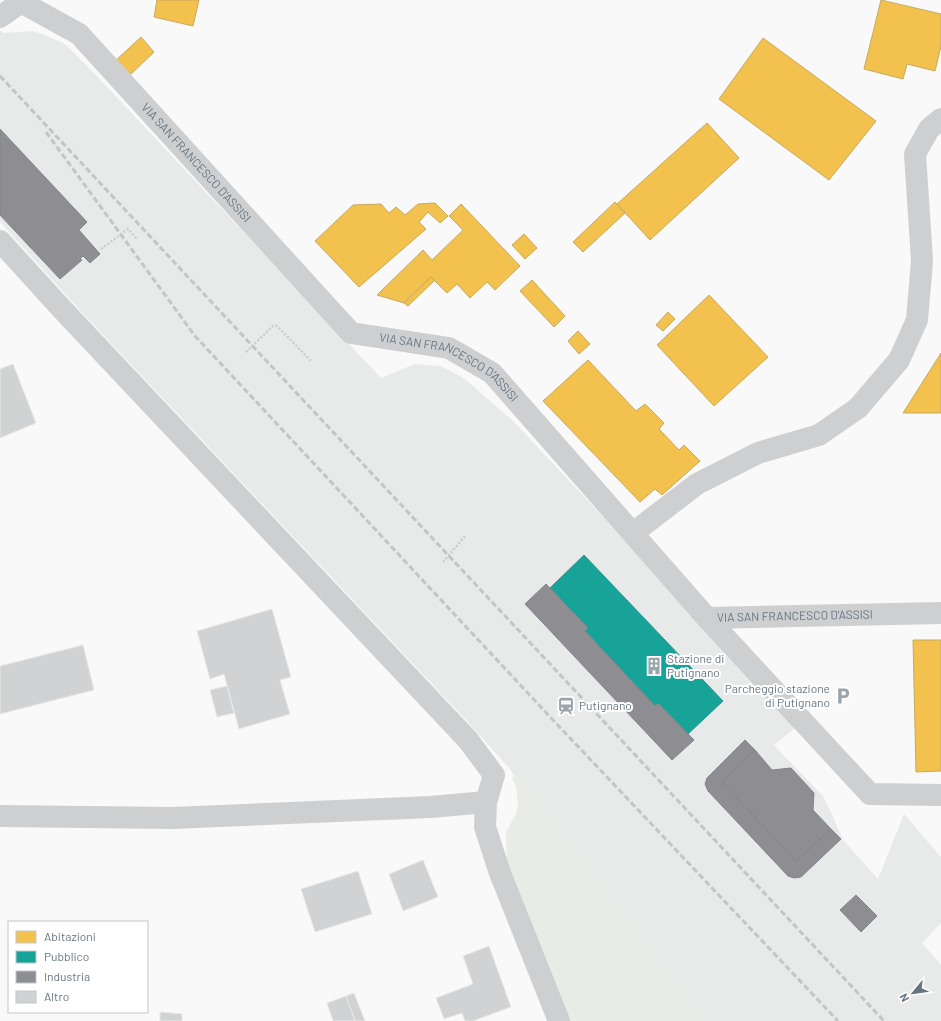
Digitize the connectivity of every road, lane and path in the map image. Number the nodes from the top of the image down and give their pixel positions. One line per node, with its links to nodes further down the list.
1 (0, 17): 8 (street, VIA SAN FRANCESCO D'ASSISI)
2 (941, 119): 8 (street)
3 (137, 239): 5 (path)
4 (0, 241): 14 (street)
5 (101, 249)
6 (246, 352): 7 (path)
7 (311, 361)
8 (633, 533): 12 (street, VIA SAN FRANCESCO D'ASSISI)
9 (466, 535): 10 (path)
10 (443, 562)
11 (941, 613): 12 (street, VIA SAN FRANCESCO D'ASSISI)
12 (707, 618): 13 (street)
13 (941, 795)
14 (486, 802): 15 (street); 16 (street)
15 (0, 816)
16 (559, 1021)

